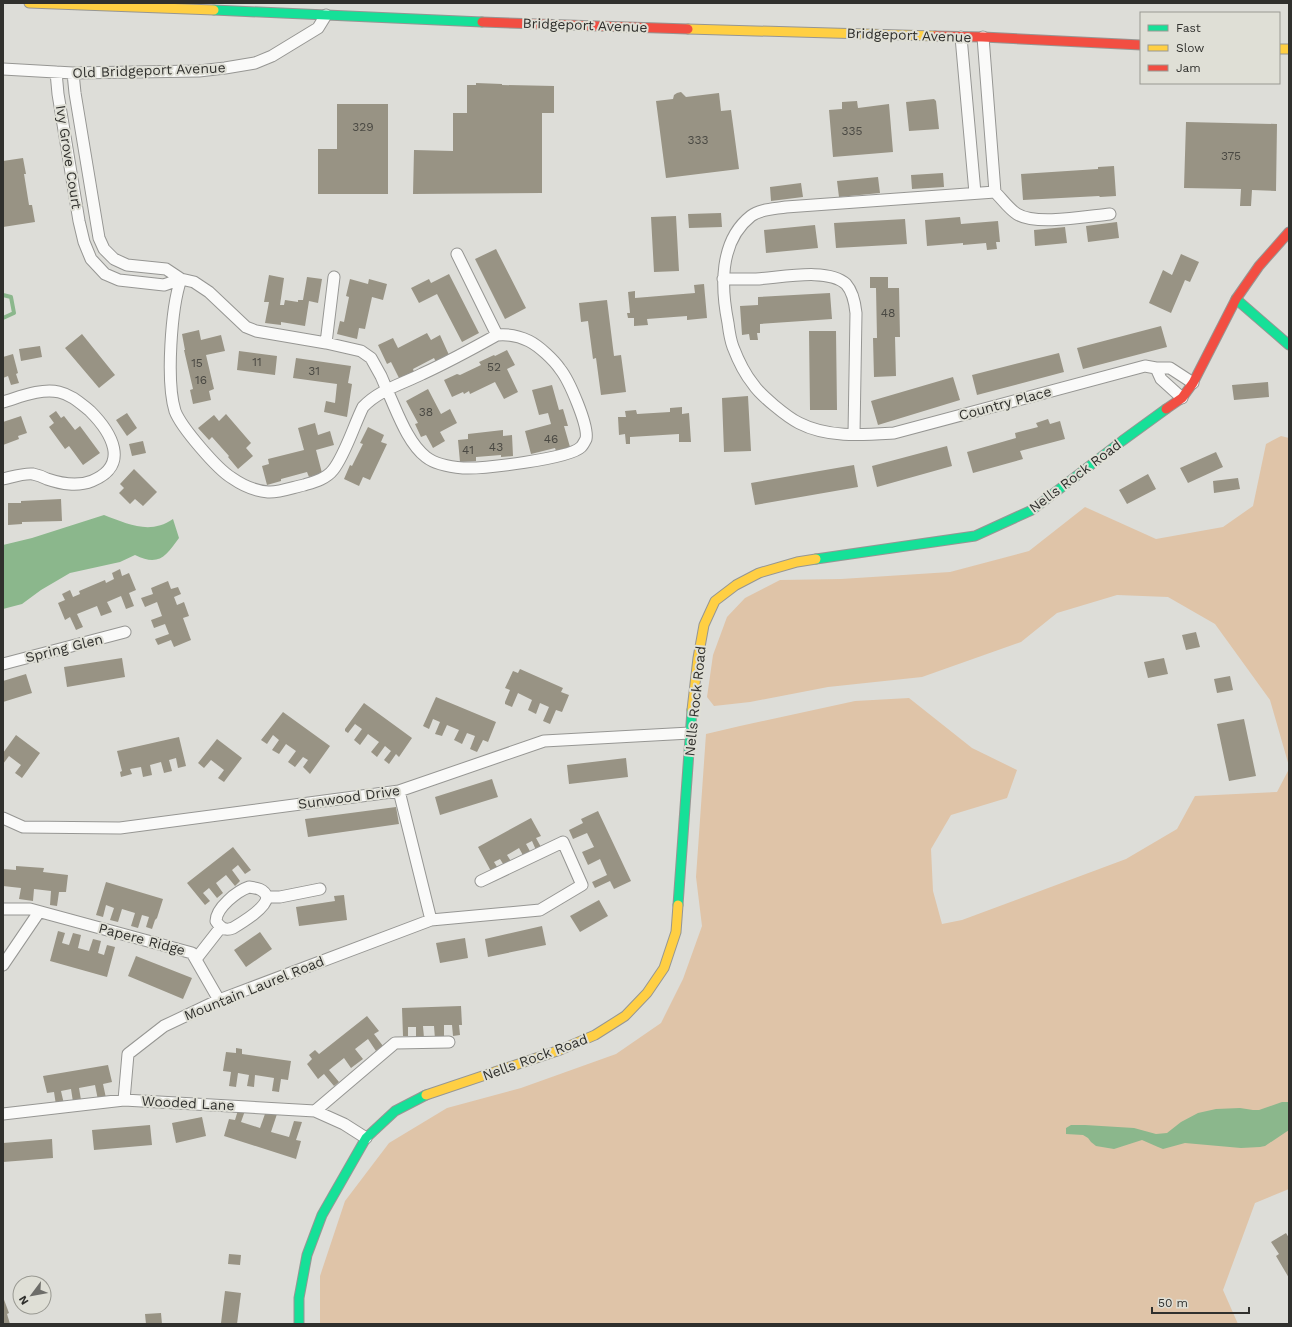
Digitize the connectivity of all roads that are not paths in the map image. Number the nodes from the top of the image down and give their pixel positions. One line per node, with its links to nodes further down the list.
1 (29, 3): 2 (main road, Bridgeport Avenue)
2 (326, 15): 3 (main road, Bridgeport Avenue); 8 (street, Old Bridgeport Avenue)
3 (961, 37): 4 (main road, Bridgeport Avenue); 10 (street)
4 (983, 38): 5 (main road, Bridgeport Avenue); 9 (street)
5 (1140, 45)
6 (3, 69): 7 (street, Old Bridgeport Avenue)
7 (56, 72): 8 (street, Old Bridgeport Avenue); 14 (street, Ivy Grove Court)
8 (73, 73): 13 (street, Ivy Grove Court)
9 (995, 192): 10 (street, Country Place); 11 (street)
10 (975, 193): 18 (street, Country Place)
11 (1110, 214)
12 (1289, 232): 19 (main road, Nells Rock Road)
13 (99, 238): 14 (street); 17 (street, Ivy Grove Court)
14 (84, 242): 17 (street, Ivy Grove Court)
15 (457, 254): 20 (street)
16 (334, 277): 21 (street)
17 (181, 279): 21 (street, Ivy Grove Court); 25 (street)
18 (723, 279): 28 (street, Country Place); 28 (street)
19 (1236, 299): 22 (main road); 24 (main road, Nells Rock Road)
20 (497, 335): 25 (street); 25 (street, Ivy Grove Court)
21 (326, 342): 25 (street, Ivy Grove Court)
22 (1289, 345)
23 (1156, 368): 24 (street, Country Place); 26 (street); 28 (street, Country Place)
24 (1193, 383): 26 (main road, Nells Rock Road)
25 (386, 390)
26 (1182, 398): 32 (main road, Nells Rock Road)
27 (3, 402): 29 (street)
28 (854, 434)
29 (3, 479)
30 (125, 632): 31 (street, Spring Glen)
31 (3, 664)
32 (690, 733): 33 (street, Sunwood Drive); 49 (main road, Nells Rock Road)
33 (398, 791): 34 (street, Sunwood Drive); 40 (street)
34 (3, 818)
35 (481, 881): 40 (street, Mountain Laurel Road)
36 (320, 889): 37 (street)
37 (268, 897): 41 (street); 41 (street)
38 (3, 908): 39 (street, Papere Ridge)
39 (40, 912): 42 (street, Papere Ridge); 43 (street)
40 (430, 920): 44 (street, Mountain Laurel Road)
41 (221, 927): 42 (street)
42 (196, 960): 44 (street, Papere Ridge)
43 (3, 965)
44 (219, 1000): 46 (street, Mountain Laurel Road)
45 (449, 1042): 47 (street)
46 (124, 1100): 47 (street, Wooded Lane); 48 (street, Wooded Lane)
47 (315, 1111): 49 (street, Wooded Lane)
48 (3, 1114)
49 (366, 1138): 50 (main road, Nells Rock Road)
50 (299, 1324)

